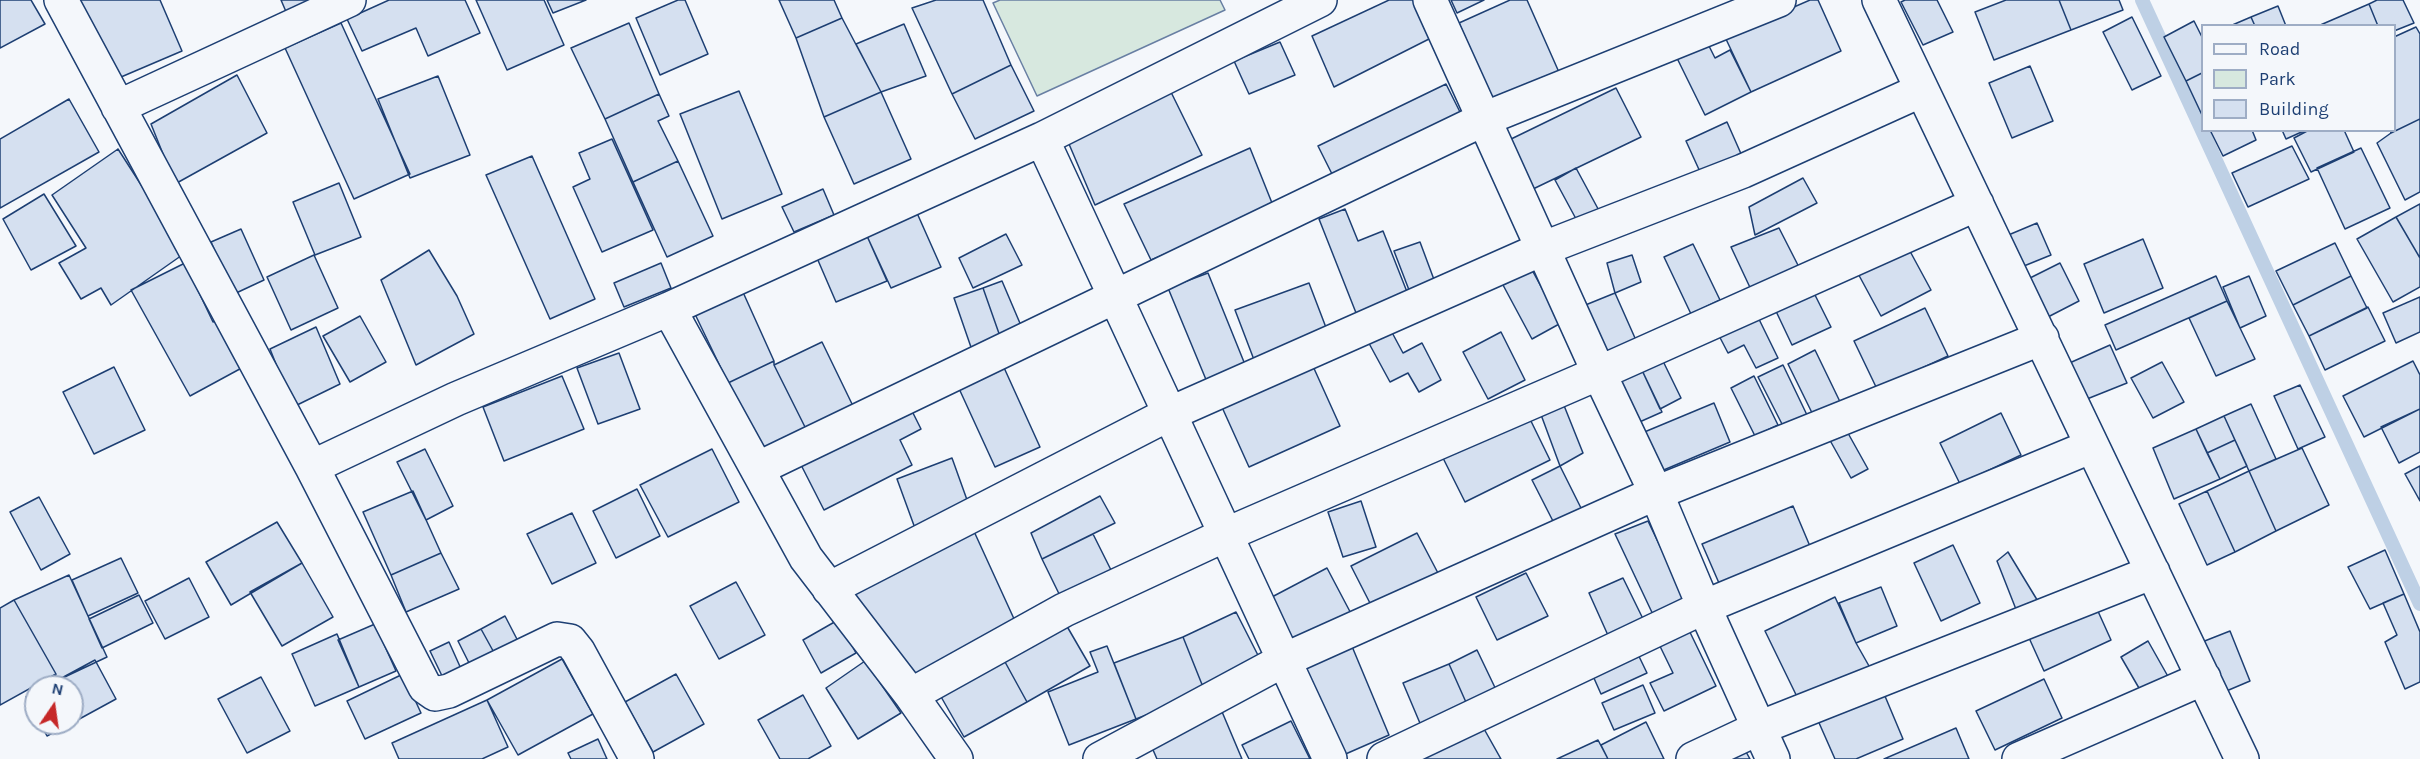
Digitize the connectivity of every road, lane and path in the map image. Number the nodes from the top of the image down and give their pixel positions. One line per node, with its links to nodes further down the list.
1 (61, 0): 8 (street)
2 (349, 0): 8 (street)
3 (1320, 0): 10 (street)
4 (1430, 0): 9 (street)
5 (1779, 0): 9 (street)
6 (1879, 0): 7 (street)
7 (1922, 90): 11 (street); 12 (street)
8 (118, 107): 19 (street)
9 (1484, 119): 12 (street); 13 (street)
10 (1042, 139): 13 (street); 14 (street)
11 (1977, 204): 15 (street); 16 (street)
12 (1542, 249): 16 (street); 17 (street)
13 (1114, 297): 17 (street); 20 (street)
14 (669, 309): 19 (street); 20 (street)
15 (2042, 338): 18 (street); 21 (street)
16 (1599, 373): 21 (street); 22 (street)
17 (1169, 414): 22 (street); 24 (street)
18 (2092, 446): 23 (street); 25 (street)
19 (312, 467): 31 (street)
20 (757, 469): 24 (street)
21 (1656, 493): 25 (street); 26 (street)
22 (1225, 535): 26 (street); 28 (street)
23 (2153, 572): 27 (street); 29 (street)
24 (829, 589): 28 (street)
25 (1704, 608): 29 (street); 34 (street)
26 (1282, 661): 32 (street); 33 (street)
27 (2204, 678): 37 (street); 38 (street)
28 (911, 695): 30 (street)
29 (1759, 728): 35 (street); 36 (street)
30 (954, 758)
31 (637, 759)
32 (1100, 759)
33 (1330, 759)
34 (1384, 759)
35 (1693, 759)
36 (1773, 759)
37 (2019, 759)
38 (2242, 759)

